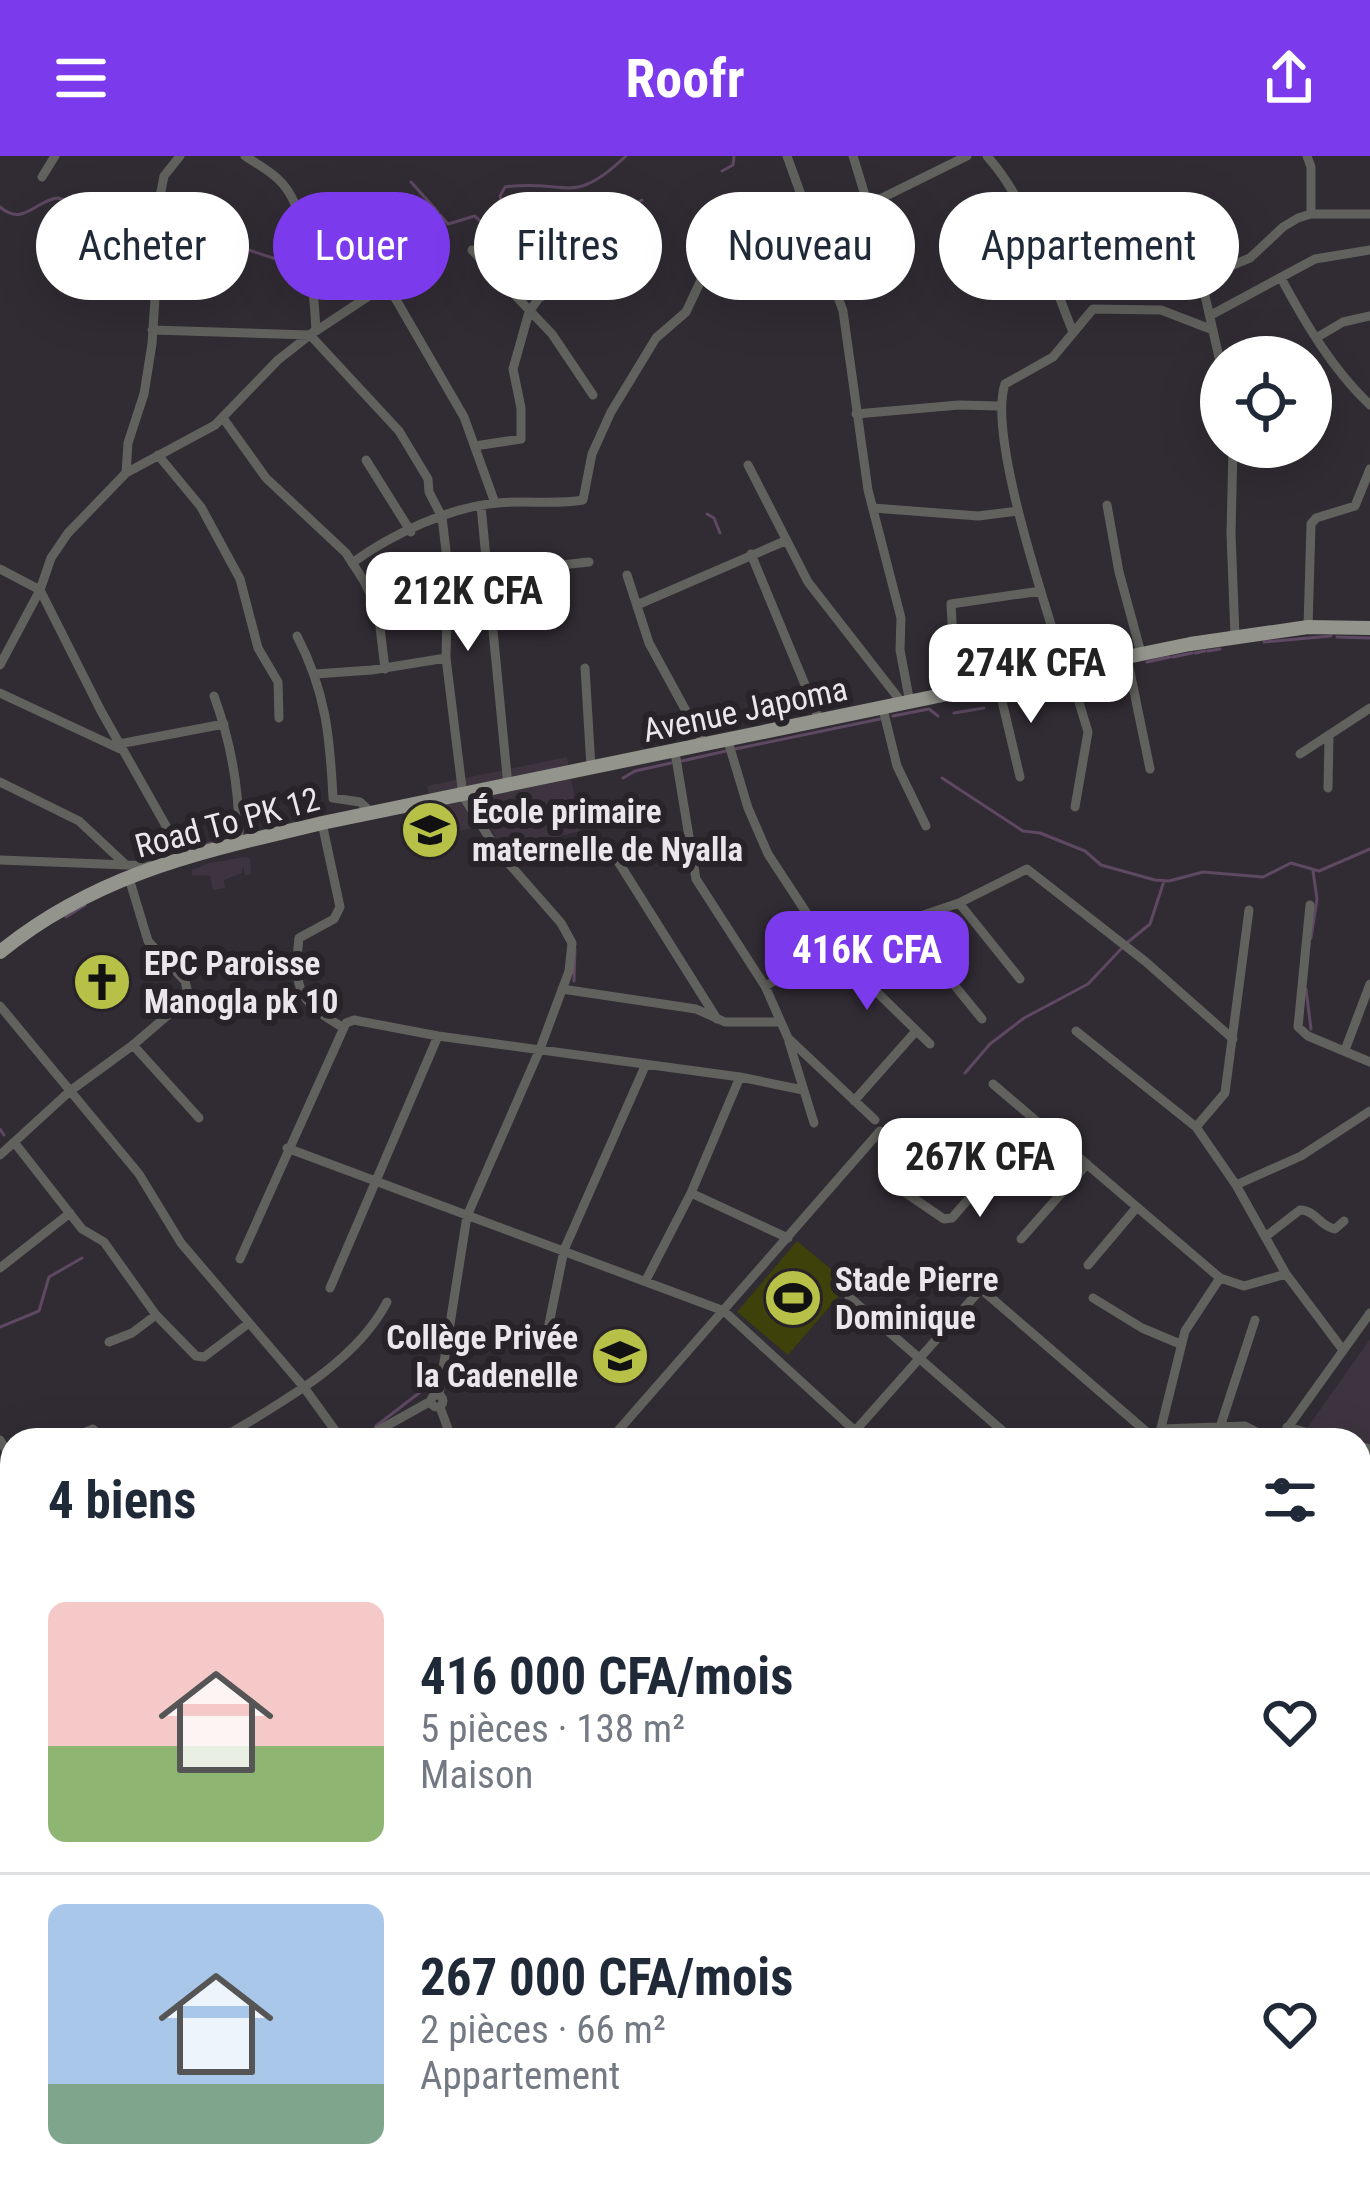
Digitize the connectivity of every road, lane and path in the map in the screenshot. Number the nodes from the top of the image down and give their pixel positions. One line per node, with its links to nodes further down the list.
1 (55, 156): 9 (street)
2 (180, 156): 28 (street)
3 (244, 156): 10 (street)
4 (787, 156): 11 (street)
5 (853, 156): 12 (street)
6 (967, 156): 13 (street)
7 (987, 156): 30 (street)
8 (1307, 156): 14 (street)
9 (42, 176)
10 (289, 192)
11 (800, 192)
12 (864, 192)
13 (894, 192)
14 (1311, 214): 15 (street); 26 (street)
15 (1370, 214)
16 (472, 250): 25 (street)
17 (1370, 250): 18 (street)
18 (1281, 278): 26 (street); 33 (street)
19 (311, 300): 31 (street)
20 (363, 300): 31 (street)
21 (397, 300): 41 (street)
22 (538, 300): 25 (street)
23 (692, 300): 48 (street)
24 (839, 300): 39 (street)
25 (530, 312): 36 (street); 41 (street)
26 (1211, 315): 29 (street)
27 (1370, 316): 34 (street)
28 (152, 330): 31 (street); 47 (street)
29 (1214, 330): 30 (street); 32 (street)
30 (1073, 332): 37 (street)
31 (312, 334): 40 (street); 55 (street)
32 (1215, 336)
33 (1315, 336)
34 (1319, 336)
35 (1332, 361): 38 (street)
36 (593, 395)
37 (999, 406): 39 (street); 54 (street)
38 (1370, 406)
39 (856, 414): 52 (street)
40 (223, 418): 42 (street); 60 (street)
41 (475, 446): 48 (street)
42 (158, 455): 47 (street); 85 (street)
43 (366, 460): 56 (street)
44 (748, 465): 57 (street)
45 (1233, 468): 70 (street)
46 (1370, 469): 51 (street)
47 (126, 473): 64 (street)
48 (496, 503): 50 (street)
49 (1107, 505): 71 (street)
50 (482, 506): 55 (street); 62 (street)
51 (1355, 506): 53 (street); 67 (street)
52 (873, 508): 54 (street); 82 (street)
53 (1370, 508)
54 (1018, 511): 65 (street)
55 (442, 517): 56 (street); 72 (street)
56 (410, 532): 60 (street)
57 (785, 541): 58 (street); 82 (street)
58 (751, 554): 66 (street); 86 (street)
59 (589, 562): 62 (street)
60 (352, 563): 75 (street)
61 (0, 569): 64 (street)
62 (488, 573): 98 (street)
63 (627, 575): 66 (street)
64 (40, 590): 73 (street); 91 (street)
65 (1042, 591): 76 (street); 79 (street)
66 (637, 605): 90 (street)
67 (1307, 627): 68 (main road, Avenue Japoma); 70 (main road, Avenue Japoma)
68 (1370, 628)
69 (297, 636): 77 (street)
70 (1235, 636): 71 (main road, Avenue Japoma)
71 (1134, 655): 76 (main road, Avenue Japoma); 95 (street)
72 (446, 658): 75 (street); 101 (street)
73 (0, 665)
74 (585, 668): 94 (street)
75 (385, 669): 77 (street)
76 (1067, 670): 78 (main road, Avenue Japoma); 102 (street)
77 (314, 674): 103 (street)
78 (998, 684): 79 (main road, Avenue Japoma); 96 (street)
79 (956, 692): 82 (main road, Avenue Japoma)
80 (0, 693): 91 (street)
81 (214, 696): 87 (street)
82 (907, 704): 84 (main road, Avenue Japoma)
83 (1370, 708): 88 (street)
84 (883, 709): 86 (main road, Avenue Japoma); 105 (street)
85 (279, 718)
86 (820, 721): 89 (main road, Avenue Japoma)
87 (224, 724): 91 (street); 106 (street)
88 (1329, 736): 93 (street); 99 (street)
89 (727, 738): 90 (main road, Avenue Japoma); 115 (street)
90 (704, 744): 92 (main road, Avenue Japoma)
91 (121, 747): 107 (street)
92 (675, 752): 94 (main road, Avenue Japoma); 119 (street)
93 (1300, 754)
94 (591, 767): 98 (main road, Avenue Japoma)
95 (1150, 769)
96 (1020, 777)
97 (0, 782): 110 (street)
98 (508, 786): 100 (main road, Avenue Japoma)
99 (1328, 788)
100 (486, 790): 101 (main road, Road To PK 12)
101 (463, 796): 103 (main road, Road To PK 12); 120 (street)
102 (1075, 807)
103 (372, 814): 104 (main road, Road To PK 12)
104 (322, 823): 106 (main road, Road To PK 12); 125 (street)
105 (926, 826)
106 (238, 843): 107 (main road, Road To PK 12)
107 (183, 856): 110 (main road, Road To PK 12)
108 (614, 856): 123 (street)
109 (0, 860): 110 (street)
110 (127, 870): 116 (main road, Road To PK 12); 132 (street)
111 (958, 903): 114 (street); 117 (street); 130 (street)
112 (1310, 905): 134 (street)
113 (1249, 910): 130 (street)
114 (902, 921): 115 (street); 122 (street)
115 (834, 951): 119 (street); 126 (street)
116 (0, 952)
117 (1020, 980)
118 (1370, 984): 134 (street)
119 (765, 986): 124 (street)
120 (562, 989): 123 (street); 133 (street)
121 (0, 1006): 140 (street)
122 (982, 1018)
123 (718, 1020): 124 (street)
124 (779, 1022): 129 (street)
125 (344, 1028): 128 (street); 150 (street)
126 (916, 1030): 131 (street); 141 (street)
127 (1076, 1031): 147 (street)
128 (439, 1036): 133 (street); 153 (street)
129 (788, 1038): 139 (street); 141 (street)
130 (1233, 1039): 147 (street)
131 (930, 1044)
132 (133, 1046): 140 (street); 143 (street)
133 (540, 1049): 136 (street); 159 (street)
134 (1345, 1049): 135 (street)
135 (1370, 1062)
136 (646, 1064): 137 (street); 164 (street)
137 (740, 1077): 139 (street); 156 (street)
138 (993, 1084): 145 (street)
139 (803, 1090): 146 (street)
140 (70, 1091): 149 (street); 179 (street)
141 (854, 1101): 144 (street)
142 (1370, 1111): 154 (street)
143 (199, 1118)
144 (874, 1120)
145 (1036, 1120): 152 (street); 155 (street)
146 (814, 1123)
147 (1196, 1127): 154 (street)
148 (880, 1131): 161 (street)
149 (14, 1142): 151 (street); 158 (street)
150 (287, 1148): 153 (street); 165 (street)
151 (0, 1155)
152 (1087, 1164): 157 (street); 163 (street)
153 (375, 1182): 159 (street); 171 (street)
154 (1236, 1185): 162 (street)
155 (900, 1189)
156 (691, 1193): 161 (street); 170 (street)
157 (1137, 1207): 166 (street); 169 (street)
158 (70, 1214): 167 (street); 177 (street)
159 (467, 1216): 164 (street); 186 (street)
160 (1344, 1221): 162 (street)
161 (788, 1238): 175 (street)
162 (1265, 1238): 168 (street)
163 (1022, 1239)
164 (564, 1250): 170 (street); 180 (street)
165 (240, 1259)
166 (1088, 1265)
167 (0, 1268)
168 (1286, 1274): 169 (street); 183 (street)
169 (1220, 1278): 182 (street)
170 (646, 1280): 175 (street)
171 (330, 1288)
172 (849, 1297): 184 (street)
173 (1093, 1298): 182 (street)
174 (388, 1301): 185 (street)
175 (724, 1311): 193 (street); 194 (street)
176 (1370, 1313): 183 (street)
177 (156, 1315): 179 (street); 181 (street)
178 (1255, 1320): 187 (street)
179 (249, 1323): 185 (street)
180 (547, 1334)
181 (109, 1342)
182 (1180, 1344): 198 (street)
183 (1343, 1350): 188 (street)
184 (920, 1358): 195 (street); 196 (street); 197 (street)
185 (304, 1386): 189 (street); 190 (street)
186 (436, 1400): 191 (street); 192 (street)
187 (1221, 1424): 199 (street); 200 (street)
188 (1287, 1427): 201 (street)
189 (238, 1428)
190 (334, 1428)
191 (384, 1428)
192 (447, 1428)
193 (621, 1428)
194 (843, 1428)
195 (858, 1428)
196 (999, 1428)
197 (1148, 1428)
198 (1160, 1428)
199 (1200, 1428)
200 (1249, 1428)
201 (1291, 1428)

